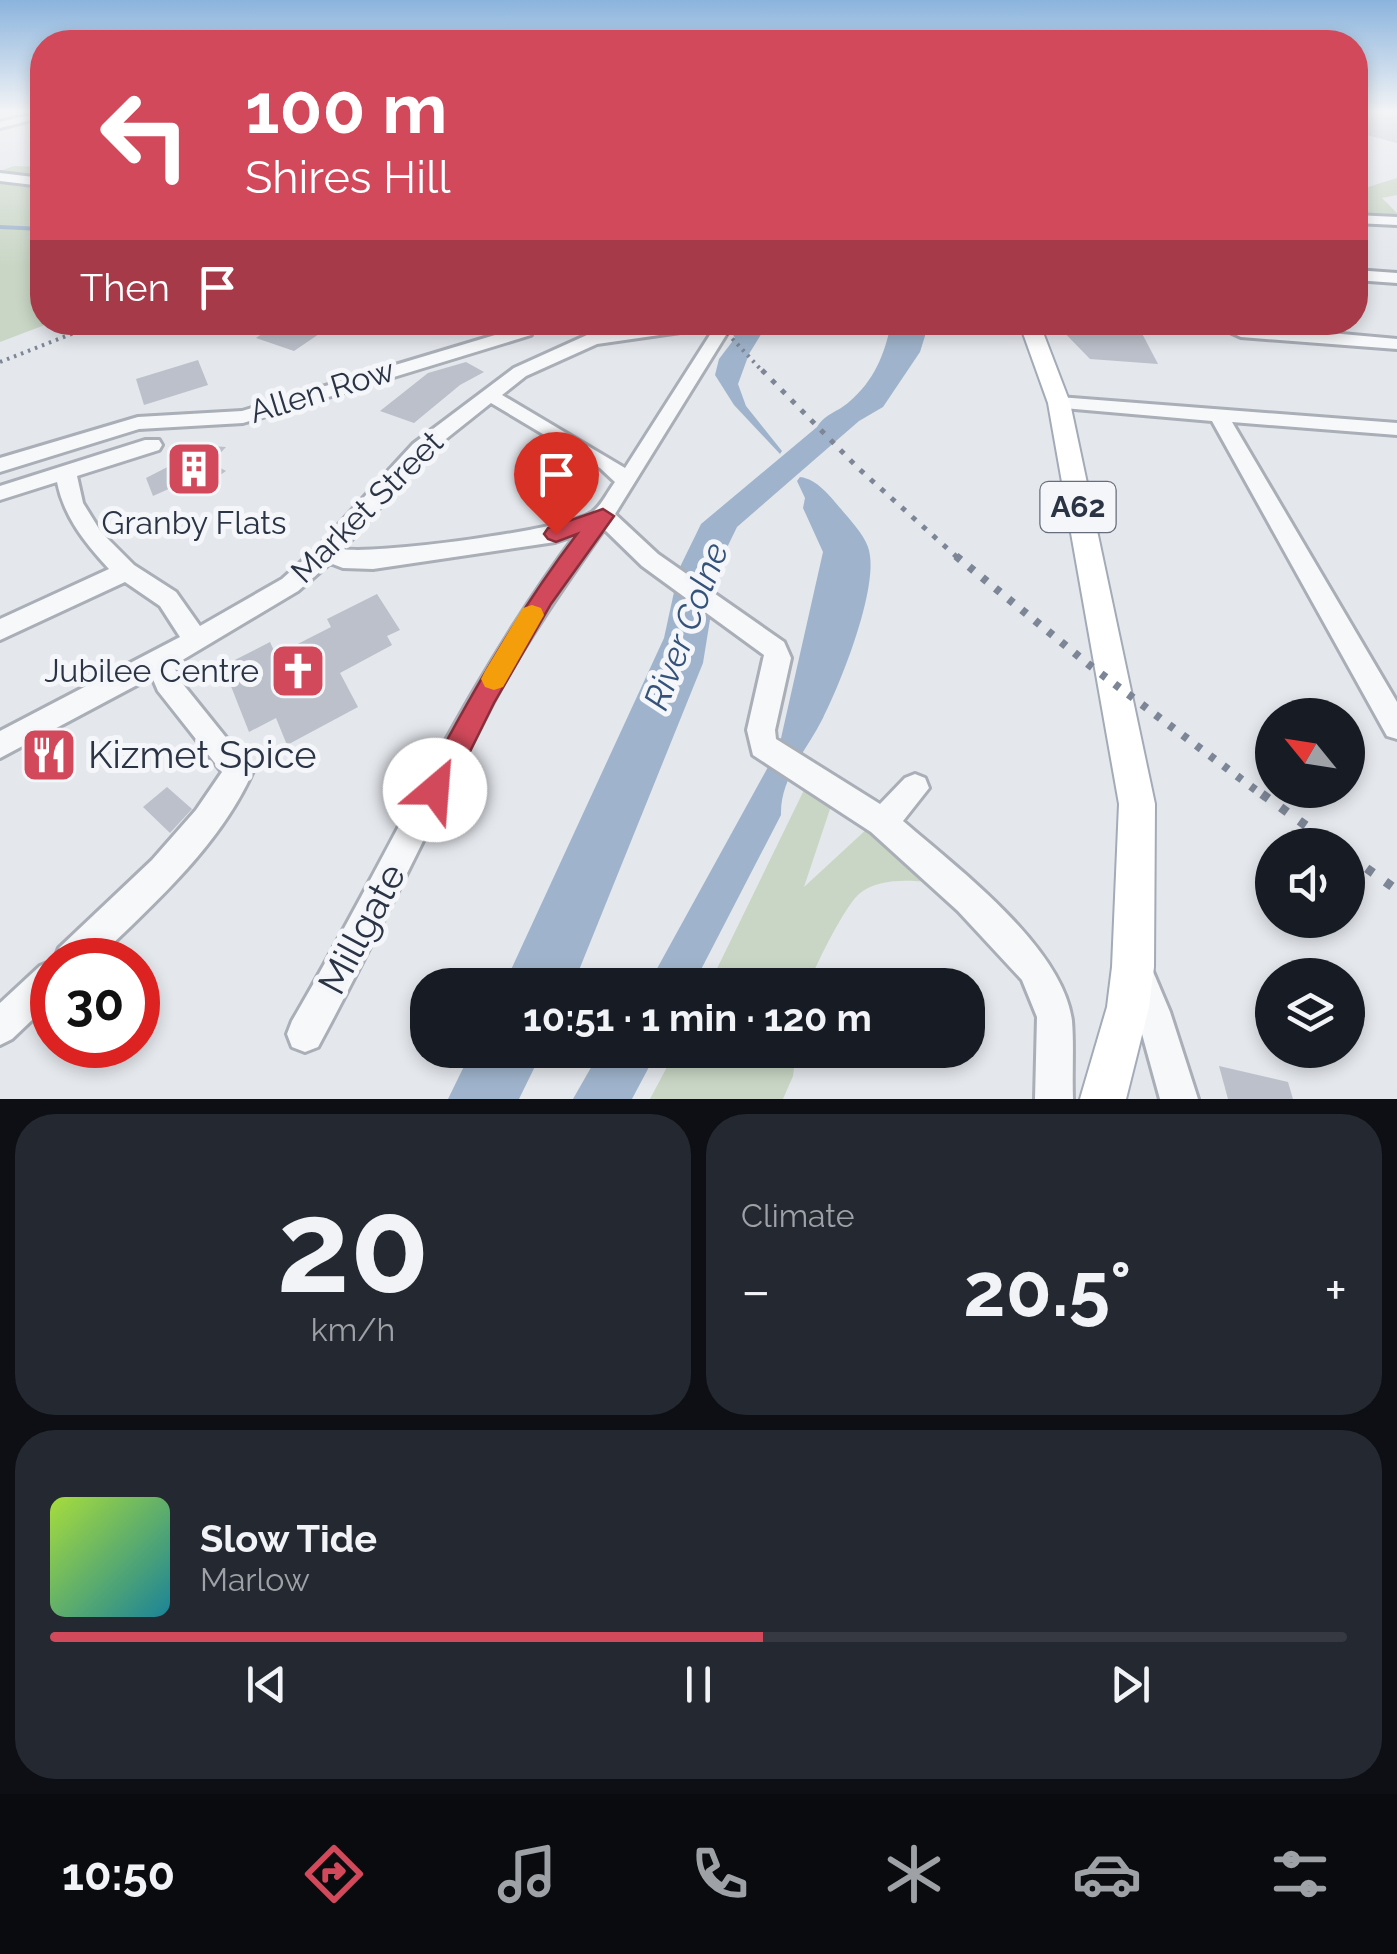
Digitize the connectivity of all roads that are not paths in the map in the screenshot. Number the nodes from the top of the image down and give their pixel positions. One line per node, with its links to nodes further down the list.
1 (0, 177): 2 (street)
2 (30, 181)
3 (1368, 220): 4 (street)
4 (1397, 222)
5 (1368, 276): 6 (street)
6 (1397, 278)
7 (499, 335): 20 (street, Allen Row)
8 (533, 335): 14 (street)
9 (616, 335): 14 (street, Market Street)
10 (718, 335): 22 (street, Millgate)
11 (1034, 335): 16 (main road, A62)
12 (1279, 335): 13 (street)
13 (1397, 344)
14 (556, 354): 15 (street, Market Street)
15 (488, 394): 22 (street); 25 (street, Market Street)
16 (1058, 403): 17 (street); 35 (main road, A62)
17 (1219, 416): 18 (street); 30 (street)
18 (1396, 430)
19 (152, 444): 21 (street)
20 (0, 465)
21 (66, 473): 23 (street); 26 (street)
22 (627, 481): 24 (street, Millgate)
23 (0, 493)
24 (603, 516): 25 (street); 33 (street); 38 (street, Millgate)
25 (326, 552): 28 (street, Market Street)
26 (126, 571): 27 (street); 28 (street)
27 (0, 630)
28 (196, 640): 29 (street, Market Street)
29 (160, 659): 31 (street, Market Street); 34 (street)
30 (1397, 727)
31 (0, 744)
32 (915, 788): 33 (street)
33 (882, 822): 39 (street)
34 (95, 938)
35 (1134, 966): 40 (main road, A62); 41 (street)
36 (30, 998): 37 (street)
37 (0, 1026)
38 (305, 1034)
39 (1054, 1099)
40 (1103, 1099)
41 (1179, 1099)

